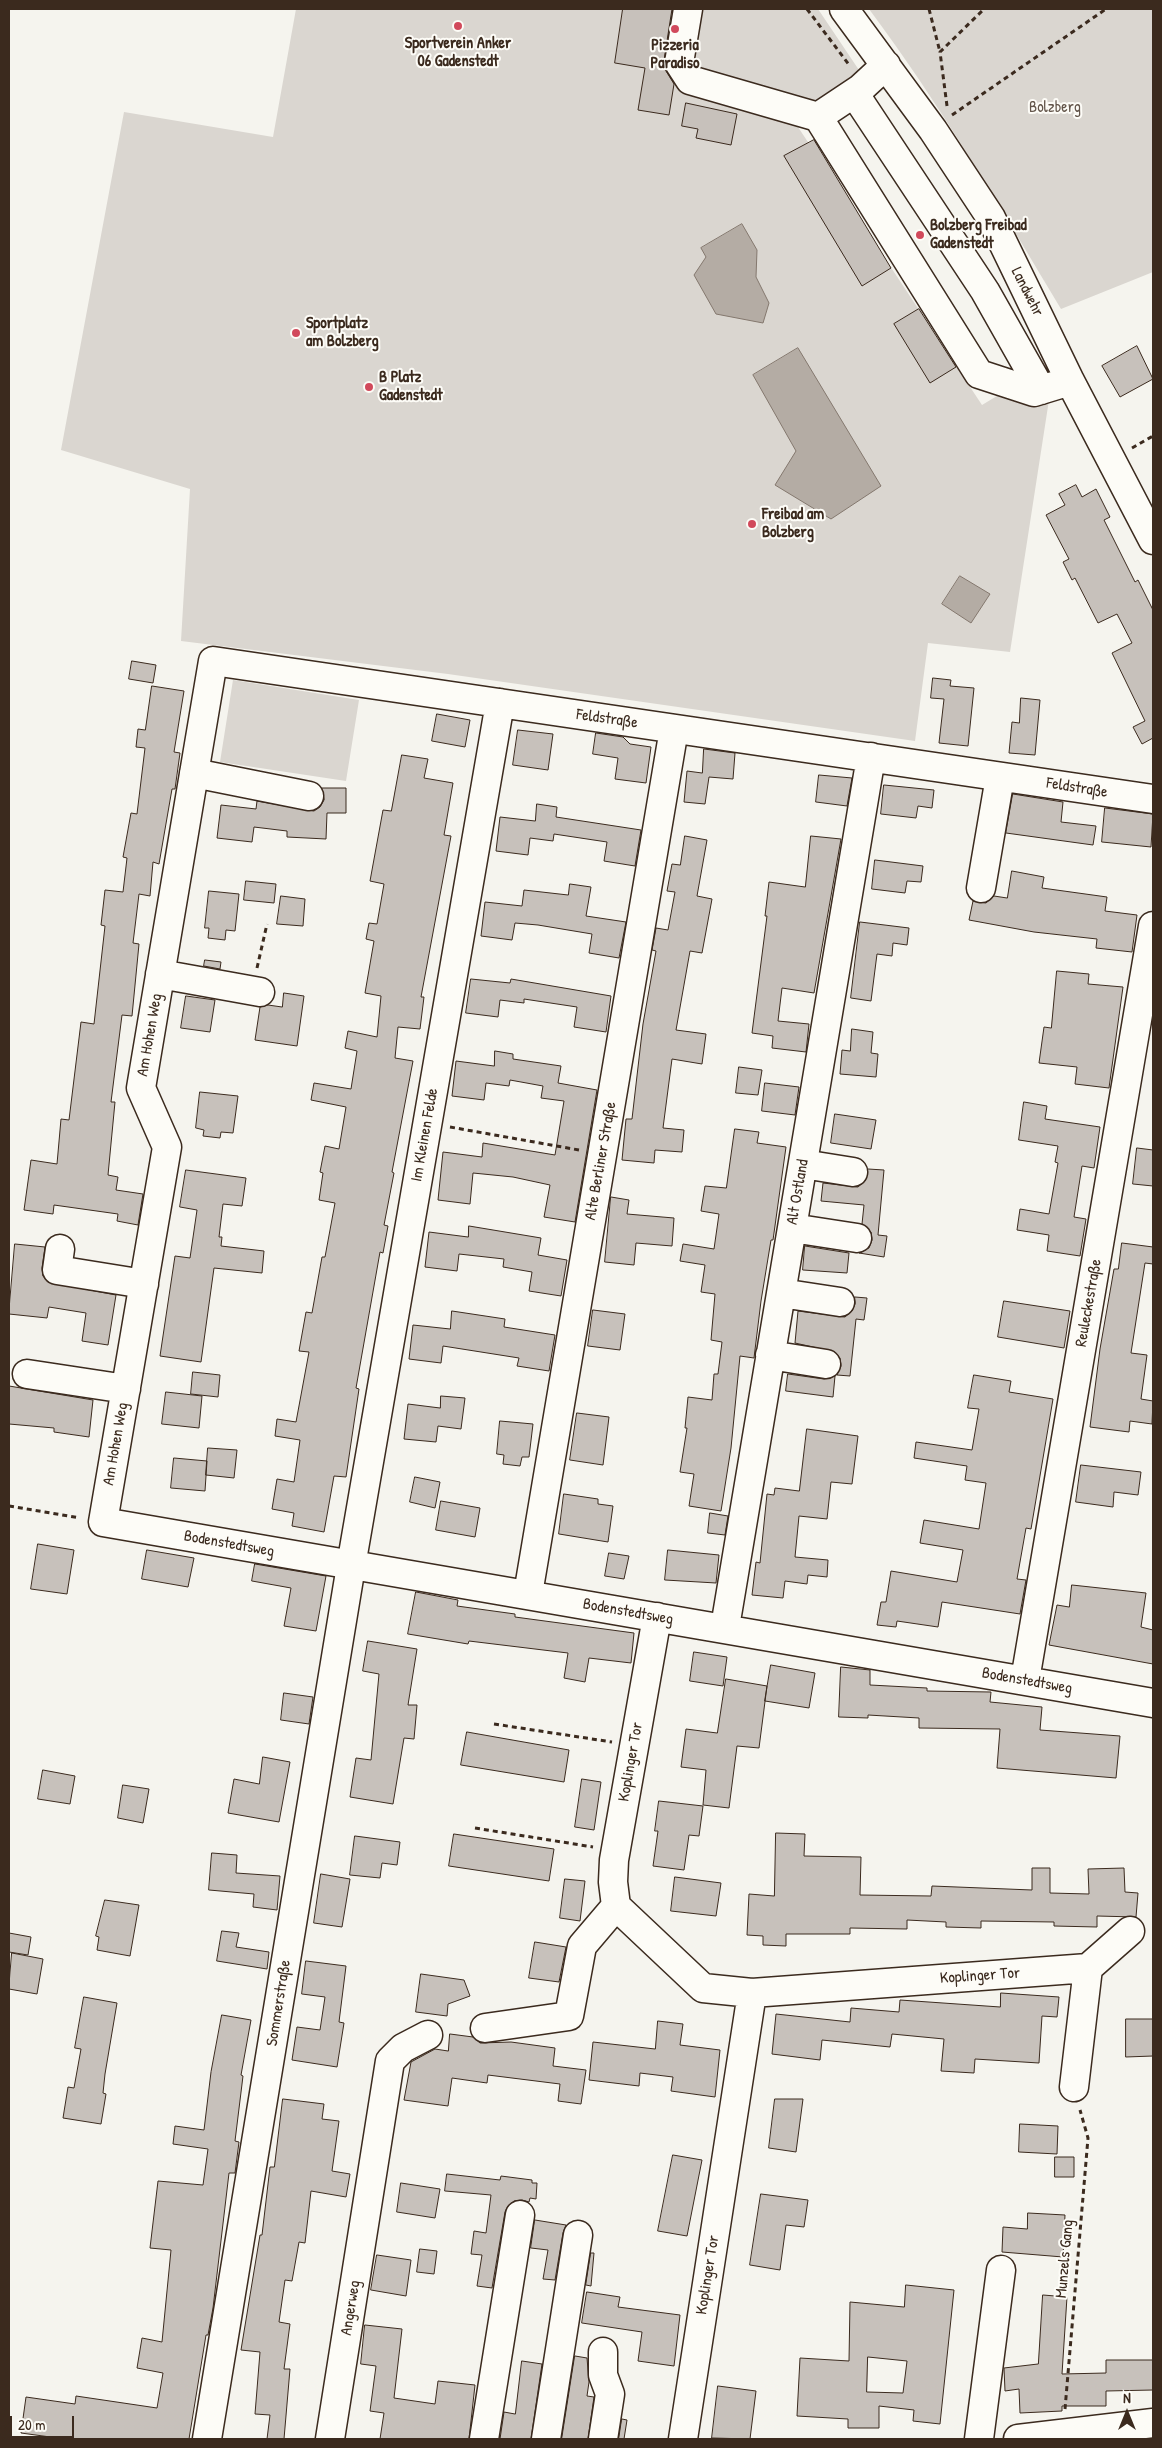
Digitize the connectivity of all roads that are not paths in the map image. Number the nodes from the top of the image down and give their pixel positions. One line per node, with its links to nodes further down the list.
1 (688, 9): 4 (street)
2 (844, 9): 3 (street, Landwehr)
3 (869, 80): 4 (street); 5 (street, Landwehr); 6 (street)
4 (818, 117): 6 (street)
5 (1070, 381): 6 (street); 7 (street, Landwehr)
6 (1041, 390)
7 (1153, 540)
8 (213, 661): 9 (street, Feldstraße); 12 (street, Am Hohen Weg)
9 (500, 704): 10 (street, Feldstraße); 33 (street, Im Kleinen Felde)
10 (674, 728): 11 (street, Feldstraße); 34 (street, Alte Berliner Straße)
11 (871, 757): 13 (street, Feldstraße); 20 (street, Alt Ostland)
12 (194, 773): 14 (street); 18 (street, Am Hohen Weg)
13 (1000, 776): 15 (street, Feldstraße); 16 (street)
14 (309, 796)
15 (1153, 800)
16 (980, 888)
17 (1153, 926): 37 (street, Reuleckestraße)
18 (160, 974): 19 (street); 25 (street, Am Hohen Weg)
19 (256, 991)
20 (803, 1164): 21 (street); 22 (street, Alt Ostland)
21 (853, 1172)
22 (792, 1228): 23 (street); 26 (street, Alt Ostland)
23 (857, 1238)
24 (60, 1249): 25 (street)
25 (144, 1284): 31 (street, Am Hohen Weg)
26 (781, 1293): 27 (street); 28 (street, Alt Ostland)
27 (840, 1302)
28 (770, 1355): 29 (street); 36 (street, Alt Ostland)
29 (826, 1364)
30 (27, 1374): 31 (street)
31 (126, 1389): 32 (street, Am Hohen Weg)
32 (103, 1522): 33 (street, Bodenstedtsweg)
33 (351, 1566): 34 (street, Bodenstedtsweg); 51 (street, Sommerstraße)
34 (528, 1594): 35 (street, Bodenstedtsweg)
35 (657, 1617): 36 (street, Bodenstedtsweg); 39 (street, Koplinger Tor)
36 (725, 1628): 37 (street, Bodenstedtsweg)
37 (1025, 1680): 38 (street, Bodenstedtsweg)
38 (1153, 1703)
39 (616, 1906): 42 (street, Koplinger Tor); 43 (street)
40 (1130, 1931): 41 (street)
41 (1088, 1968): 42 (street, Koplinger Tor); 45 (street)
42 (752, 1993): 56 (street, Koplinger Tor)
43 (485, 2028)
44 (428, 2035): 52 (street, Angerweg)
45 (1074, 2088)
46 (520, 2214): 53 (street)
47 (578, 2235): 54 (street)
48 (1001, 2270): 57 (street)
49 (603, 2352): 55 (street)
50 (1140, 2429): 58 (street)
51 (206, 2439)
52 (330, 2439)
53 (484, 2439)
54 (546, 2439)
55 (603, 2439)
56 (682, 2439)
57 (979, 2439)
58 (1018, 2439)

